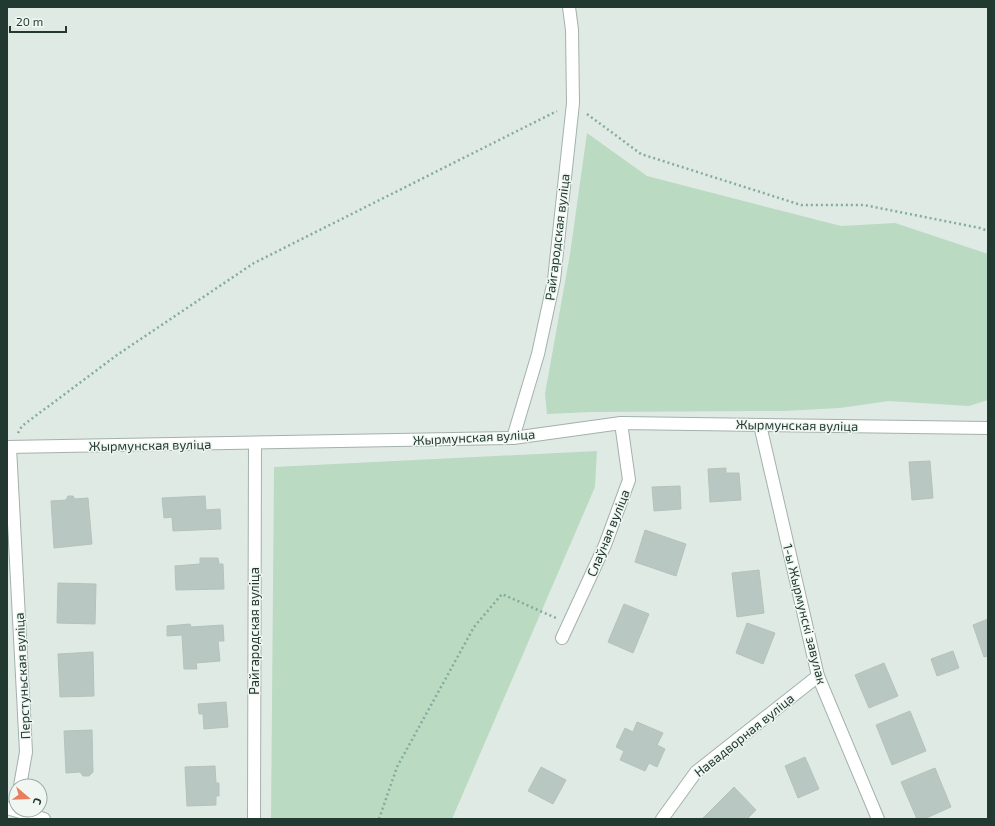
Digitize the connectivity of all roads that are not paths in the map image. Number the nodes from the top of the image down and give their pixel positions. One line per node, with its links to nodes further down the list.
1 (569, 7): 5 (street, Райгародская вуліца)
2 (621, 423): 3 (street, Жырмунская вуліца); 5 (street, Жырмунская вуліца); 8 (street, Слаўная вуліца)
3 (760, 425): 4 (street, Жырмунская вуліца); 9 (street, 1-ы Жырмунскі завулак)
4 (988, 428)
5 (513, 438): 6 (street, Жырмунская вуліца)
6 (255, 443): 7 (street, Жырмунская вуліца); 11 (street, Райгародская вуліца)
7 (8, 447): 10 (street, Перстуньская вуліца)
8 (562, 638)
9 (818, 676): 12 (street, Навадворная вуліца); 13 (street, 1-ы Жырмунскі завулак)
10 (21, 778)
11 (254, 819)
12 (662, 819)
13 (878, 819)

